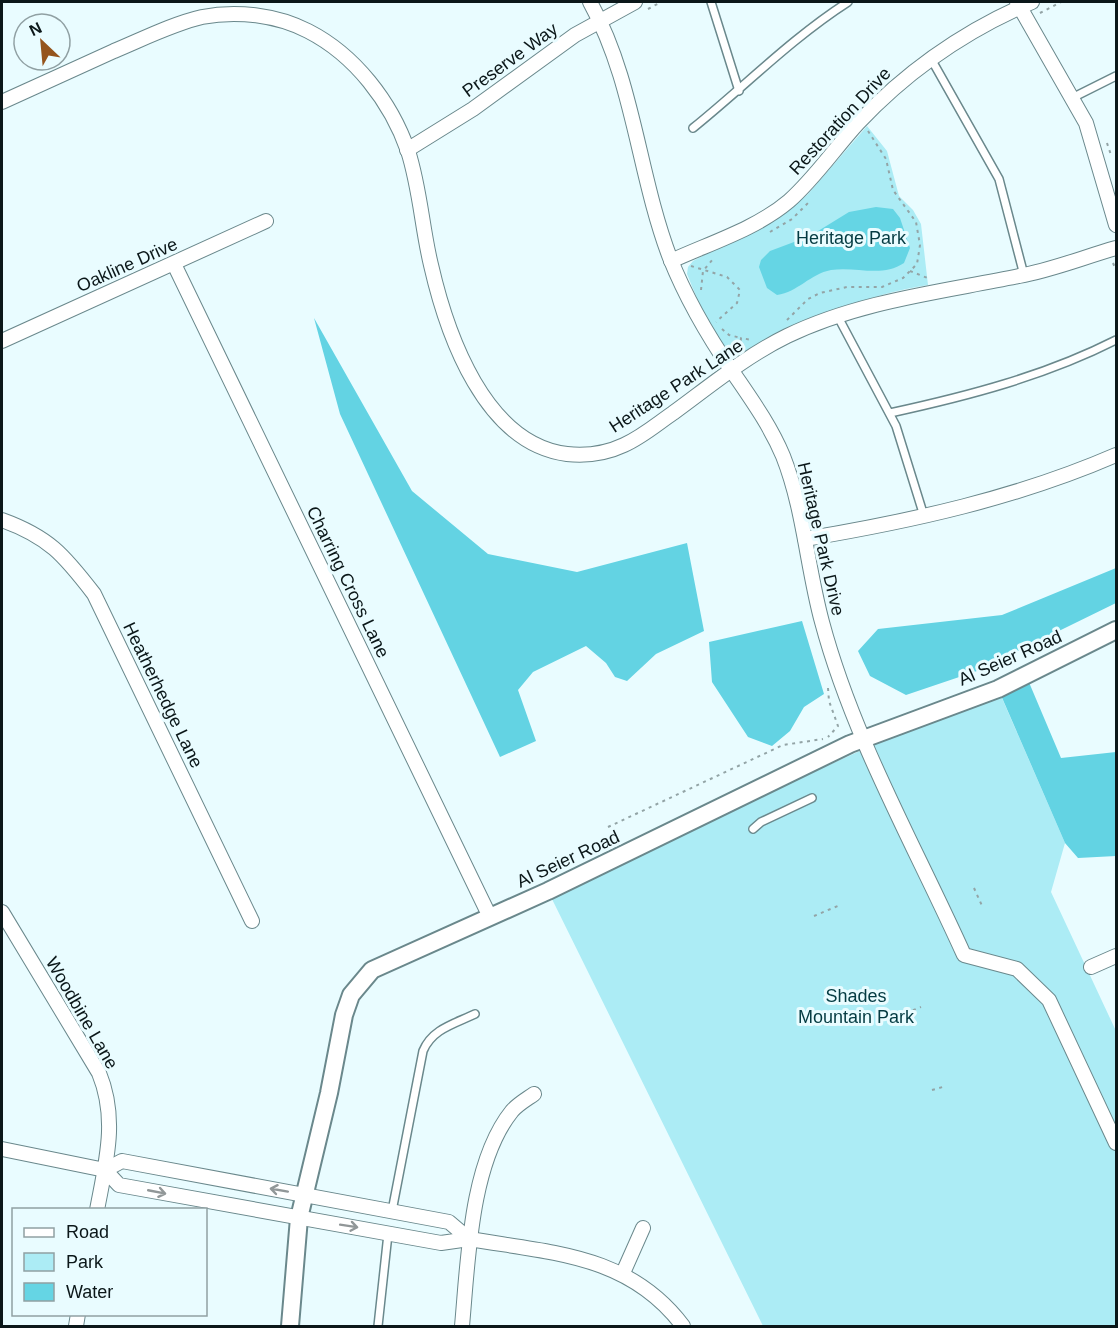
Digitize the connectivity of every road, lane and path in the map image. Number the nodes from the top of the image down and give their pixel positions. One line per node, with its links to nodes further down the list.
1 (590, 2): 6 (street, Heritage Park Drive)
2 (635, 2): 6 (street, Preserve Way)
3 (711, 2): 9 (lane)
4 (848, 2): 9 (lane)
5 (1023, 3): 7 (street, Restoration Drive); 10 (street)
6 (600, 20): 15 (street, Preserve Way); 22 (street, Heritage Park Drive)
7 (930, 57): 12 (street, Restoration Drive); 29 (lane)
8 (1116, 76): 10 (lane)
9 (739, 91): 13 (lane)
10 (1072, 98): 18 (street)
11 (2, 102): 15 (street, Heritage Park Lane)
12 (864, 127): 14 (path); 22 (street, Restoration Drive); 28 (path)
13 (693, 128)
14 (862, 140)
15 (407, 150): 40 (street, Heritage Park Lane)
16 (813, 197): 19 (path)
17 (266, 221): 23 (street, Oakline Drive)
18 (1116, 225)
19 (767, 234)
20 (1114, 248): 25 (path); 29 (street, Heritage Park Lane)
21 (720, 254): 27 (path)
22 (676, 259): 27 (path); 40 (street, Heritage Park Drive)
23 (174, 264): 37 (street, Oakline Drive); 57 (street, Charring Cross Lane)
24 (1106, 265): 25 (path)
25 (1112, 266): 26 (path)
26 (1116, 270)
27 (703, 271): 31 (path); 34 (path)
28 (910, 271): 30 (path); 35 (path)
29 (1024, 275): 33 (street, Heritage Park Lane)
30 (939, 277)
31 (701, 294)
32 (711, 313): 34 (path)
33 (837, 315): 40 (street, Heritage Park Lane); 41 (lane)
34 (716, 322): 36 (path)
35 (786, 322)
36 (741, 338): 38 (path); 40 (path)
37 (2, 340)
38 (756, 340)
39 (1116, 340): 41 (lane)
40 (737, 367): 45 (street, Heritage Park Drive)
41 (890, 413): 43 (lane)
42 (1116, 455): 43 (street)
43 (924, 517): 45 (street)
44 (2, 520): 58 (street, Heatherhedge Lane)
45 (806, 539): 48 (street, Heritage Park Drive)
46 (1116, 630): 48 (street, Al Seier Road)
47 (827, 680): 50 (path)
48 (864, 738): 57 (street, Al Seier Road); 67 (street, Heritage Park Drive)
49 (812, 798): 51 (lane)
50 (608, 827)
51 (753, 829)
52 (974, 888): 54 (path)
53 (840, 905): 56 (path)
54 (983, 908)
55 (2, 912): 69 (street, Woodbine Lane)
56 (814, 916)
57 (490, 917): 71 (street, Al Seier Road)
58 (252, 921)
59 (1116, 956): 60 (street)
60 (1091, 967)
61 (921, 1007): 62 (path)
62 (906, 1013)
63 (475, 1014): 74 (lane)
64 (946, 1086): 65 (path)
65 (932, 1090)
66 (534, 1094): 78 (street)
67 (1116, 1143)
68 (2, 1149): 69 (street)
69 (105, 1170): 70 (street); 72 (street, one-way to 72); 73 (street, Woodbine Lane)
70 (205, 1176): 71 (street, one-way to 70); 72 (street)
71 (305, 1194): 74 (street); 75 (street, Al Seier Road)
72 (201, 1200): 75 (street)
73 (98, 1208)
74 (392, 1211): 77 (street); 78 (street)
75 (299, 1218): 77 (street, one-way to 77); 80 (street, Al Seier Road)
76 (643, 1228): 79 (street)
77 (388, 1233): 78 (street); 81 (lane)
78 (470, 1239): 79 (street); 82 (street)
79 (623, 1273): 83 (street)
80 (290, 1326)
81 (378, 1326)
82 (462, 1326)
83 (683, 1326)

